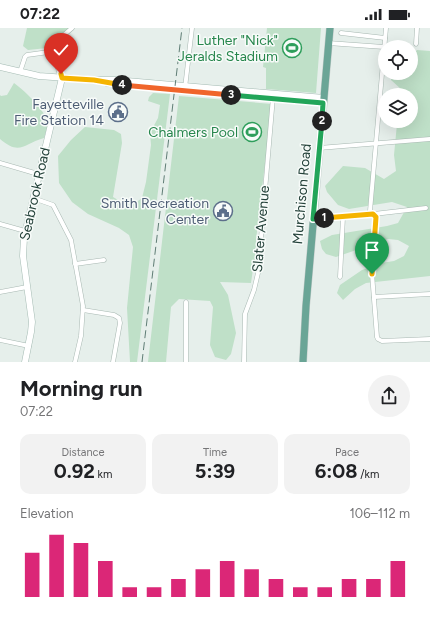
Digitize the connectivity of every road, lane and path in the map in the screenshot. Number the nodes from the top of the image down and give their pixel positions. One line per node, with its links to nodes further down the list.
1 (72, 28): 11 (street)
2 (192, 28): 16 (street)
3 (330, 28): 9 (main road, Murchison Road)
4 (386, 28): 7 (street)
5 (417, 28): 8 (street)
6 (341, 34): 7 (street)
7 (385, 38)
8 (416, 40)
9 (328, 43): 10 (street); 18 (main road, Murchison Road)
10 (378, 47)
11 (56, 51): 13 (street); 14 (street, Seabrook Road)
12 (0, 67): 13 (street)
13 (20, 72): 14 (street)
14 (62, 78): 16 (street); 23 (street, Seabrook Road)
15 (381, 80): 20 (street)
16 (185, 88): 17 (street)
17 (274, 96): 18 (street); 47 (street, Slater Avenue)
18 (323, 101): 21 (main road, Murchison Road)
19 (430, 139): 20 (street)
20 (375, 143): 21 (street); 26 (street)
21 (319, 148): 28 (main road, Murchison Road)
22 (0, 163): 23 (street)
23 (38, 174): 24 (street, Seabrook Road)
24 (33, 198): 30 (street, Seabrook Road); 32 (street)
25 (426, 208): 26 (street)
26 (373, 214): 27 (street); 37 (street)
27 (343, 217): 28 (street); 33 (street)
28 (313, 219): 48 (main road, Murchison Road)
29 (0, 224): 30 (street)
30 (25, 231): 34 (street, Seabrook Road)
31 (104, 260): 32 (street)
32 (75, 264): 39 (street)
33 (340, 277)
34 (27, 287): 35 (street); 42 (street, Seabrook Road)
35 (0, 292)
36 (430, 294): 37 (street)
37 (374, 297): 40 (street)
38 (186, 302): 46 (street)
39 (83, 310): 44 (street); 45 (street)
40 (430, 339)
41 (0, 340): 42 (street)
42 (29, 346): 43 (street, Seabrook Road)
43 (26, 362)
44 (75, 362)
45 (113, 362)
46 (186, 362)
47 (244, 362)
48 (303, 362)

